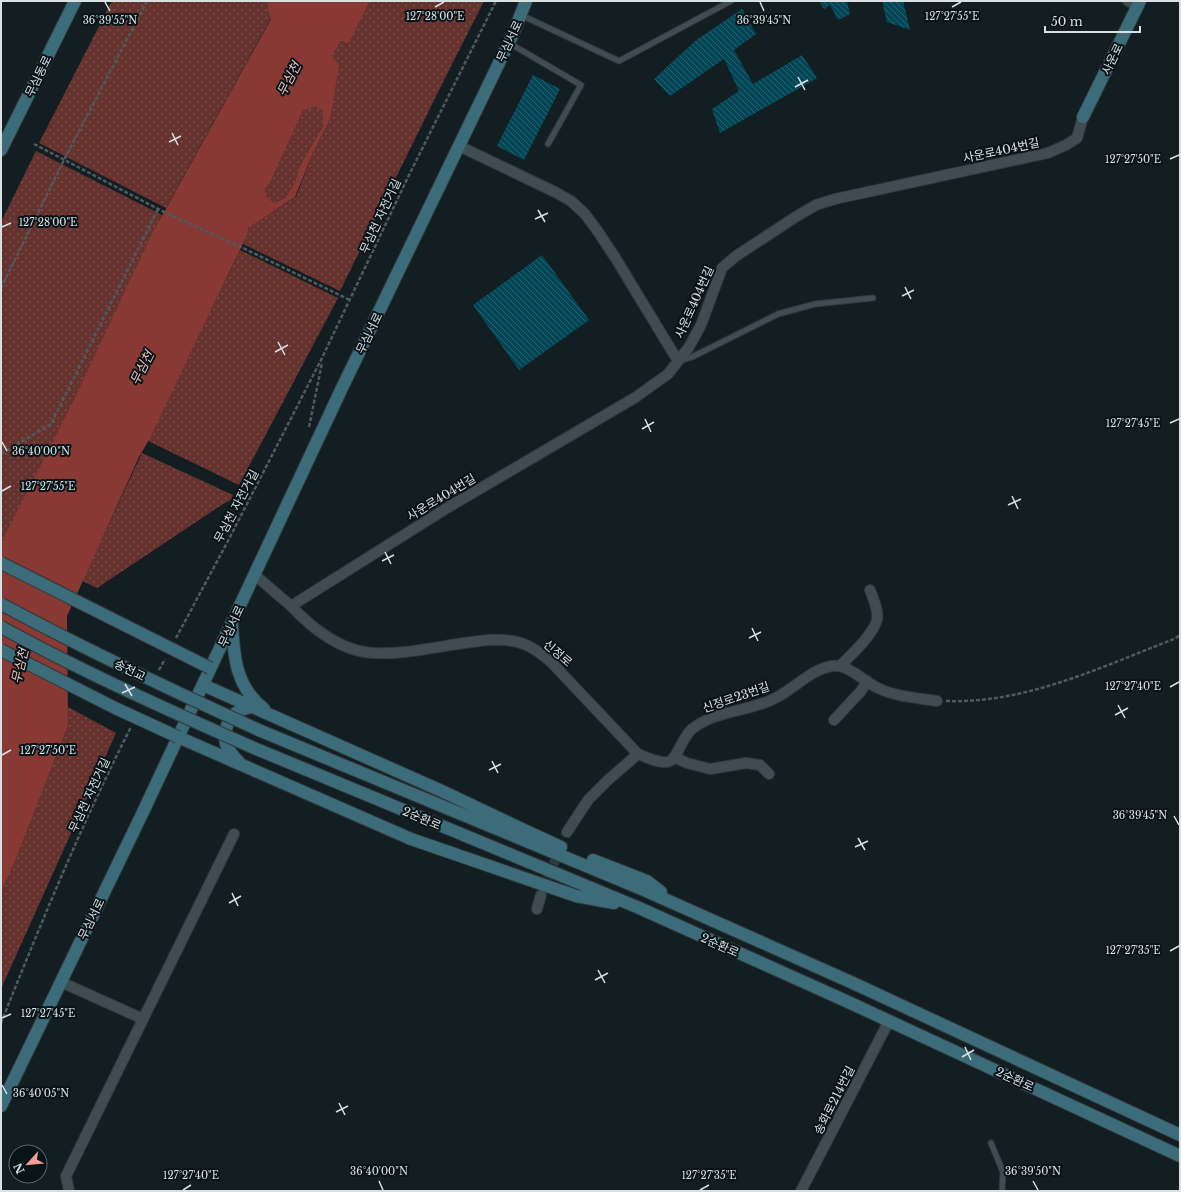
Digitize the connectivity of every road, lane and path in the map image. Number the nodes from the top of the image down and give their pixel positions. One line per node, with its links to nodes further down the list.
1 (75, 1): 13 (street, 무심동로)
2 (147, 1): 14 (path)
3 (496, 1): 18 (path, 무심천 자전거길)
4 (526, 1): 7 (street, 무심서로)
5 (731, 1): 7 (lane)
6 (1136, 3): 9 (street, 사운로)
7 (521, 15): 8 (street, 무심서로)
8 (509, 44): 11 (lane); 12 (street, 무심서로)
9 (1083, 117): 20 (street, 사운로404번길)
10 (34, 144): 14 (path)
11 (548, 144)
12 (459, 146): 20 (street); 24 (street, 무심서로)
13 (1, 150)
14 (64, 160): 15 (path); 16 (path)
15 (158, 209): 18 (path); 22 (path)
16 (1, 288)
17 (873, 298): 20 (lane)
18 (350, 300): 19 (path, 무심천 자전거길)
19 (322, 358): 21 (path); 31 (path, 무심천 자전거길)
20 (678, 361): 27 (street, 사운로404번길)
21 (309, 430)
22 (1, 454)
23 (1, 563): 35 (street, bridge)
24 (255, 575): 27 (street); 28 (street, 무심서로)
25 (870, 590): 34 (street)
26 (1, 604): 44 (street, 송천교, bridge)
27 (291, 606): 47 (street, 신정로)
28 (232, 624): 35 (street, 무심서로); 41 (street)
29 (1, 627): 46 (street, 송천교, bridge)
30 (1180, 635): 39 (path)
31 (172, 645)
32 (1, 650): 45 (street, bridge)
33 (166, 658): 36 (path)
34 (840, 666): 37 (street); 48 (street, 신정로23번길)
35 (210, 668): 38 (street, 무심서로)
36 (159, 672)
37 (867, 681): 39 (street); 42 (street)
38 (203, 685): 40 (street); 45 (street, 무심서로)
39 (937, 701)
40 (251, 707): 41 (street); 49 (street)
41 (276, 718): 54 (street)
42 (834, 720)
43 (131, 726): 60 (path, 무심천 자전거길)
44 (261, 731): 54 (street, 2순환로)
45 (178, 737): 49 (street); 57 (street, 무심서로)
46 (254, 748): 55 (street, 2순환로)
47 (638, 754): 48 (street); 51 (street)
48 (674, 757): 50 (street)
49 (239, 762): 55 (street)
50 (769, 774)
51 (567, 832)
52 (234, 834): 58 (street)
53 (541, 895): 56 (street)
54 (680, 906): 62 (street, 2순환로)
55 (637, 907): 59 (street, 2순환로)
56 (537, 909)
57 (61, 982): 58 (street); 61 (street, 무심서로)
58 (143, 1019): 65 (street)
59 (889, 1021): 64 (street, 2순환로); 66 (street, 송화로214번길)
60 (1, 1023)
61 (1, 1106)
62 (1180, 1135)
63 (991, 1143): 67 (lane)
64 (1180, 1156)
65 (69, 1191)
66 (802, 1191)
67 (1002, 1191)

